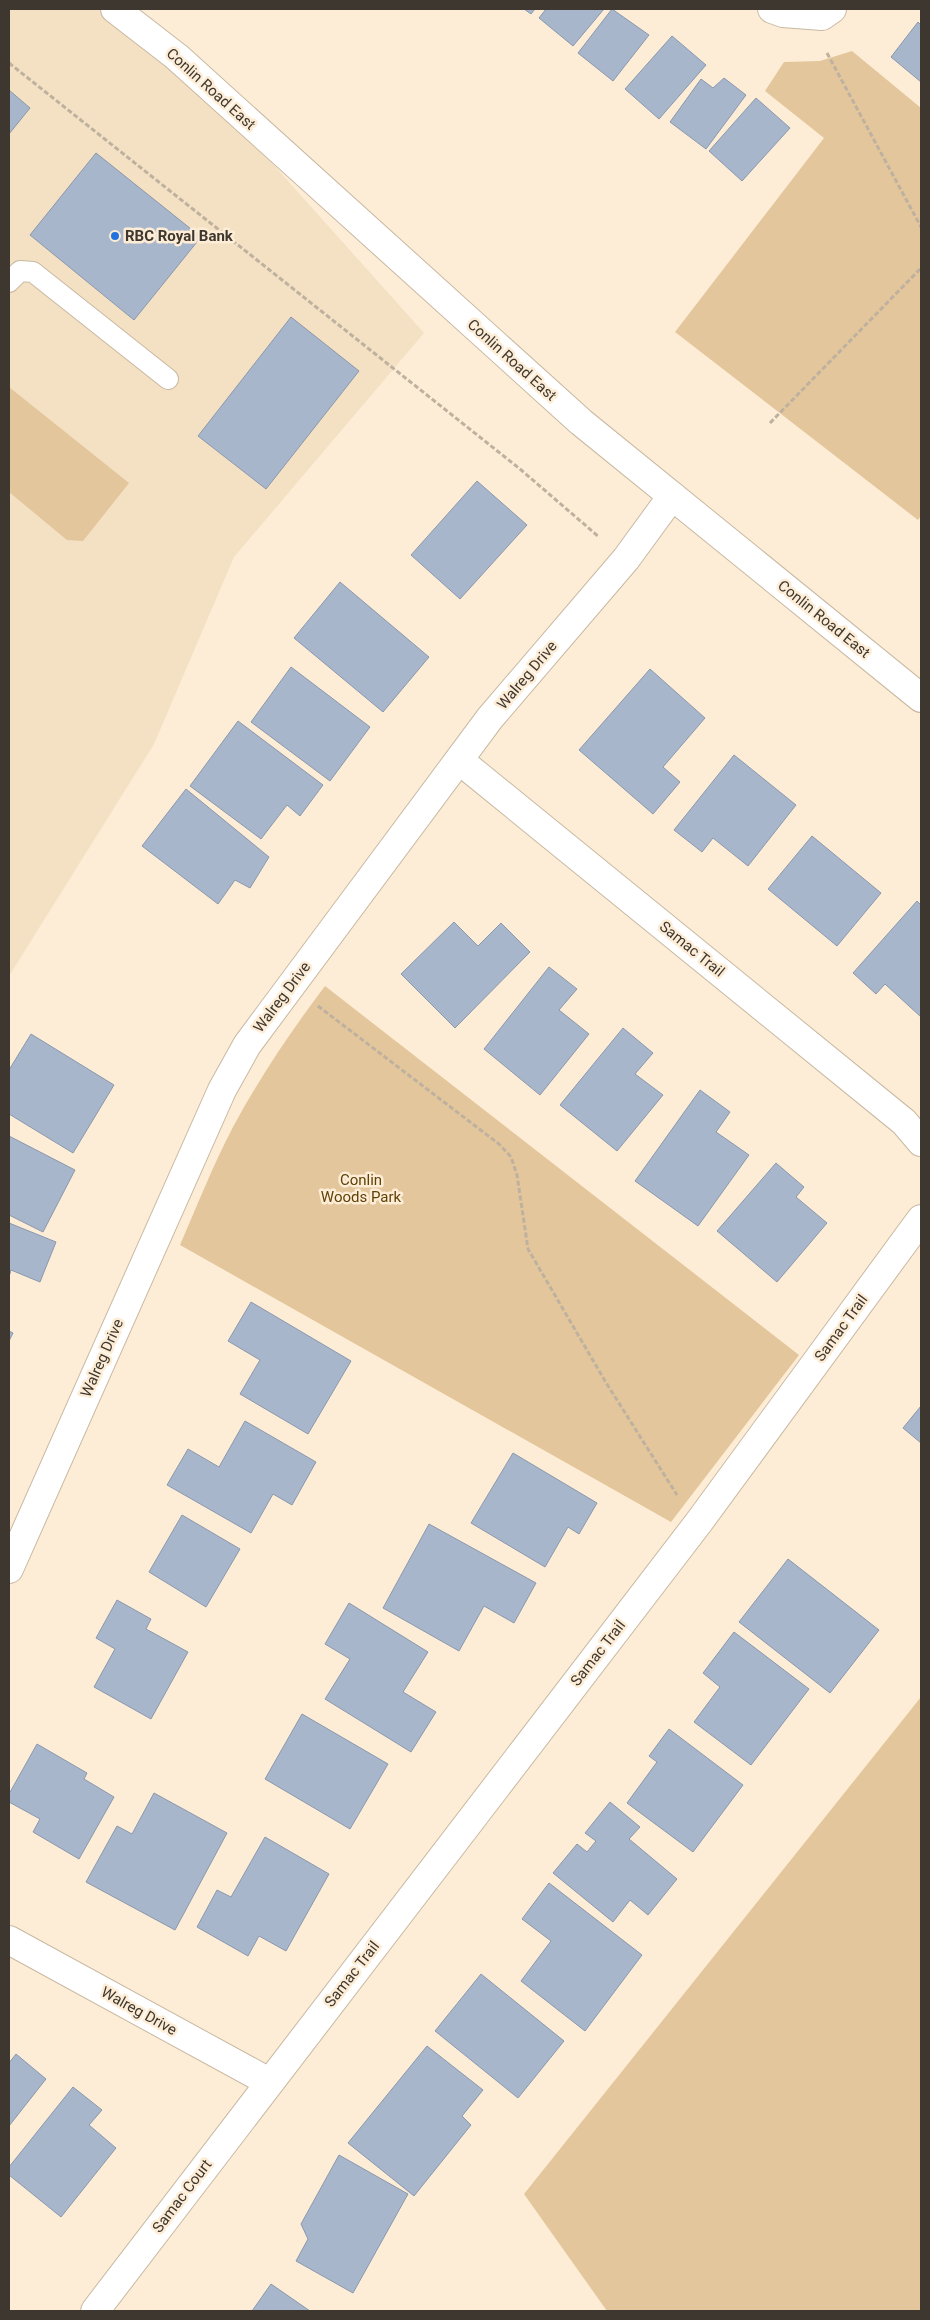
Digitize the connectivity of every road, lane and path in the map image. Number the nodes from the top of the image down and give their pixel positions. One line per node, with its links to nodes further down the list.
1 (115, 9): 11 (street, Conlin Road East)
2 (772, 9): 3 (street)
3 (832, 9)
4 (827, 53): 6 (path)
5 (9, 63): 12 (path)
6 (921, 227)
7 (921, 268): 10 (path)
8 (9, 282): 9 (lane)
9 (168, 379)
10 (770, 423)
11 (672, 496): 13 (street, Conlin Road East); 14 (street, Walreg Drive)
12 (603, 540)
13 (921, 698)
14 (459, 760): 16 (street, Samac Trail); 19 (street, Walreg Drive)
15 (314, 1003): 18 (path)
16 (921, 1142)
17 (921, 1219): 18 (street, Samac Trail)
18 (699, 1522): 21 (street, Samac Trail)
19 (9, 1569)
20 (9, 1940): 21 (street, Walreg Drive)
21 (269, 2082): 22 (street, Samac Court)
22 (95, 2311)

